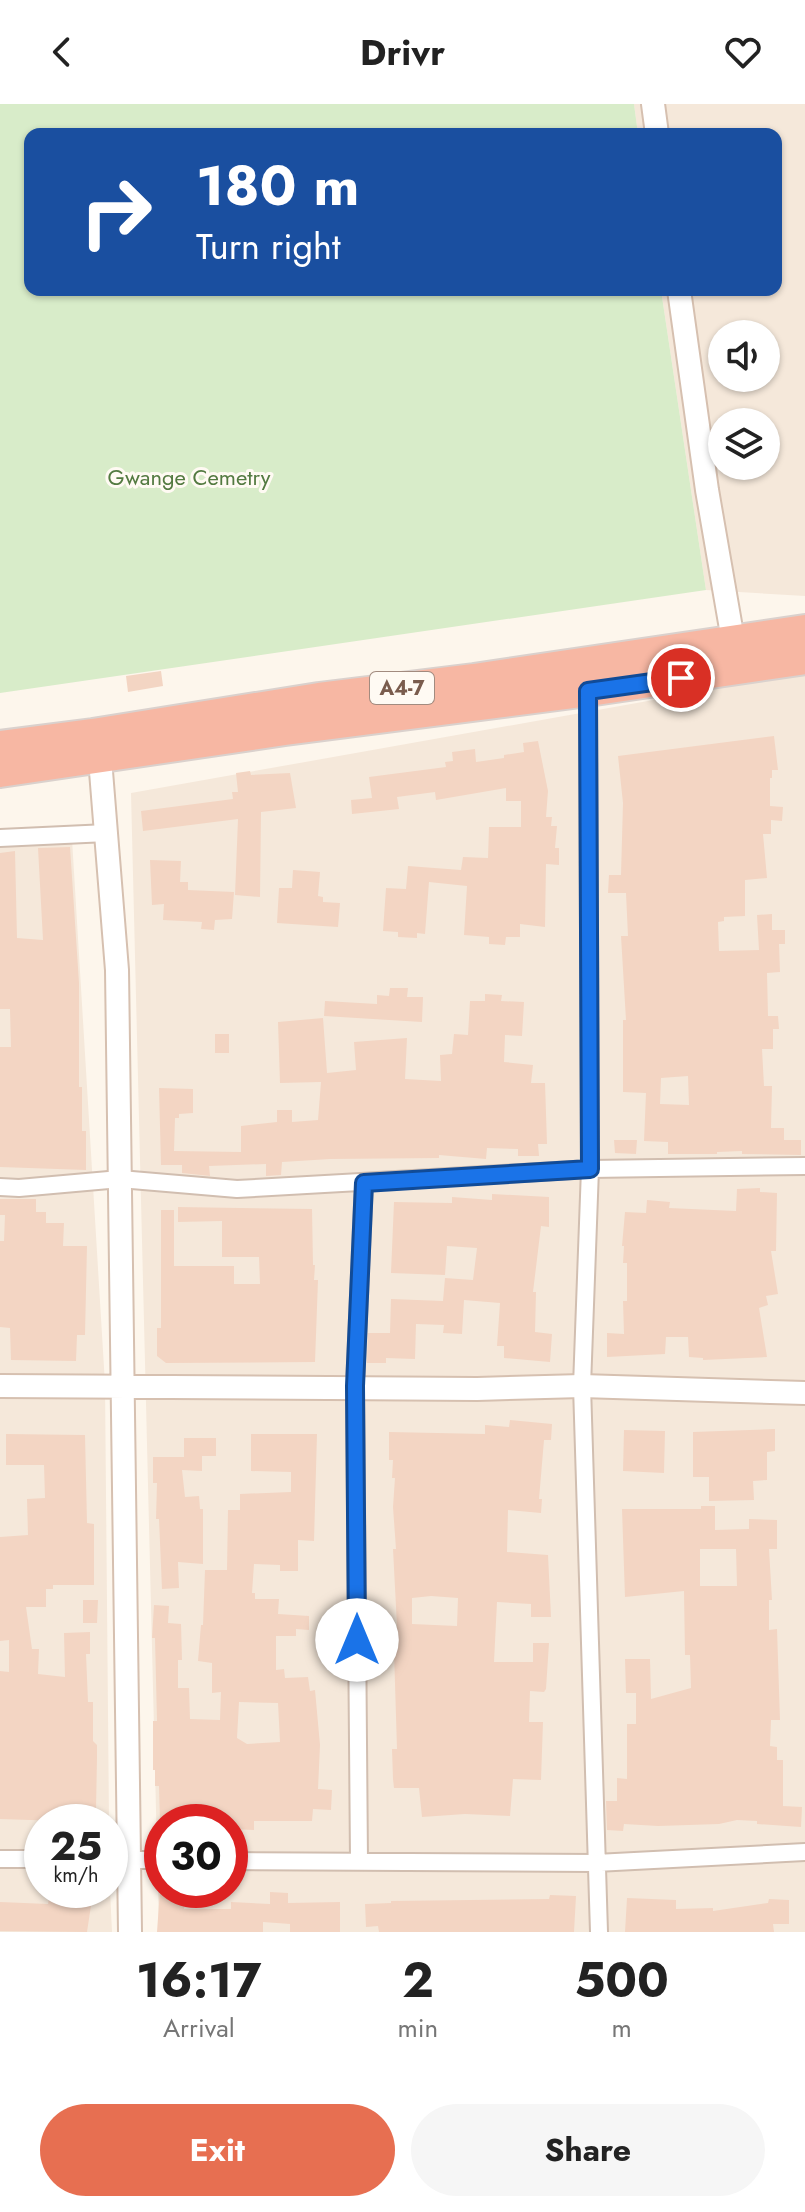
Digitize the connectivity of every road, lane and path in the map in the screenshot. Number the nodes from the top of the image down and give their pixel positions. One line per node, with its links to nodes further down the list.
1 (653, 104): 2 (main road)
2 (656, 128)
3 (680, 296): 5 (main road)
4 (805, 630): 5 (highway, A4-7)
5 (733, 640): 9 (highway, A4-7)
6 (805, 659): 7 (highway, A4-7)
7 (588, 691): 9 (highway, A4-7); 14 (street)
8 (0, 746): 9 (highway, A4-7)
9 (97, 746): 10 (highway, A4-7); 11 (main road)
10 (0, 772)
11 (107, 833): 12 (street); 15 (main road)
12 (0, 838)
13 (805, 1166): 14 (street)
14 (590, 1169): 16 (street); 20 (street)
15 (120, 1179): 16 (street); 17 (street); 21 (main road)
16 (364, 1183): 19 (street)
17 (0, 1187)
18 (0, 1386): 21 (main road)
19 (355, 1386): 20 (main road); 21 (main road); 28 (street)
20 (582, 1386): 22 (main road); 29 (street)
21 (122, 1388): 23 (main road)
22 (805, 1393)
23 (120, 1804)
24 (805, 1852): 29 (street)
25 (0, 1859): 26 (street)
26 (24, 1859)
27 (248, 1861): 28 (street)
28 (359, 1861): 29 (street)
29 (596, 1863): 32 (street)
30 (127, 1908): 31 (main road)
31 (130, 1932)
32 (599, 1932)

